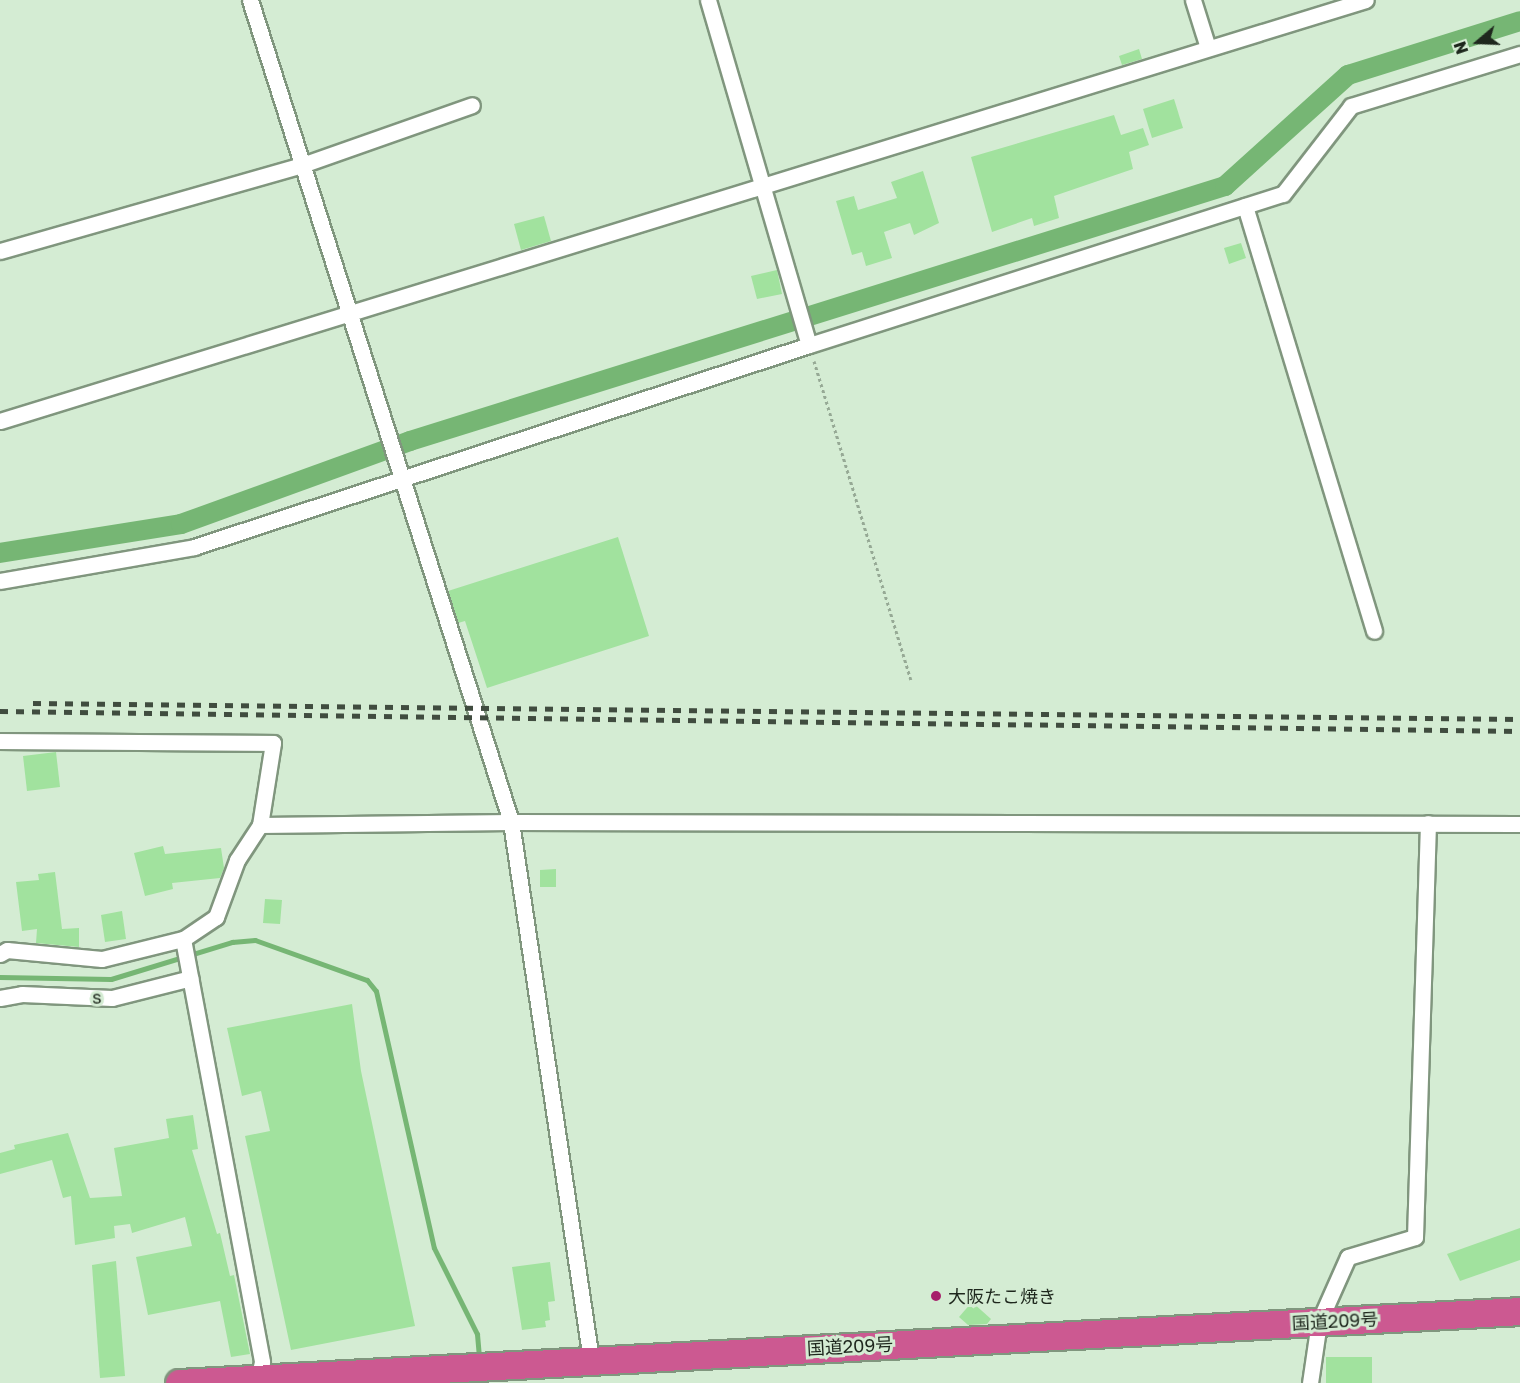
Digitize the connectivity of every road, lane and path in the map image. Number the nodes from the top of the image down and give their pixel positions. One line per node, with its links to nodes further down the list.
1 (250, 0): 8 (street)
2 (708, 0): 9 (street)
3 (1193, 0): 5 (street)
4 (1366, 0): 5 (street)
5 (1208, 48): 9 (street)
6 (1520, 54): 10 (street)
7 (472, 105): 8 (street)
8 (302, 165): 11 (street); 12 (street)
9 (765, 185): 12 (street); 13 (street)
10 (1245, 206): 13 (street); 17 (street)
11 (0, 251)
12 (348, 314): 14 (street); 15 (street)
13 (809, 345): 15 (street); 18 (path)
14 (0, 421)
15 (401, 479): 16 (street); 20 (street)
16 (0, 581)
17 (1374, 631)
18 (911, 680)
19 (0, 741): 23 (street)
20 (511, 822): 21 (street); 23 (street); 30 (street)
21 (1428, 824): 22 (street); 29 (street)
22 (1520, 824)
23 (260, 825): 24 (street)
24 (184, 943): 25 (street); 26 (street)
25 (0, 954)
26 (190, 972): 27 (street, s); 31 (street)
27 (0, 998)
28 (1520, 1311): 29 (highway, 国道209号)
29 (1319, 1322): 30 (highway, 国道209号); 33 (street)
30 (591, 1360): 31 (highway, 国道209号)
31 (258, 1381): 32 (highway, 国道209号)
32 (179, 1383)
33 (1310, 1383)

